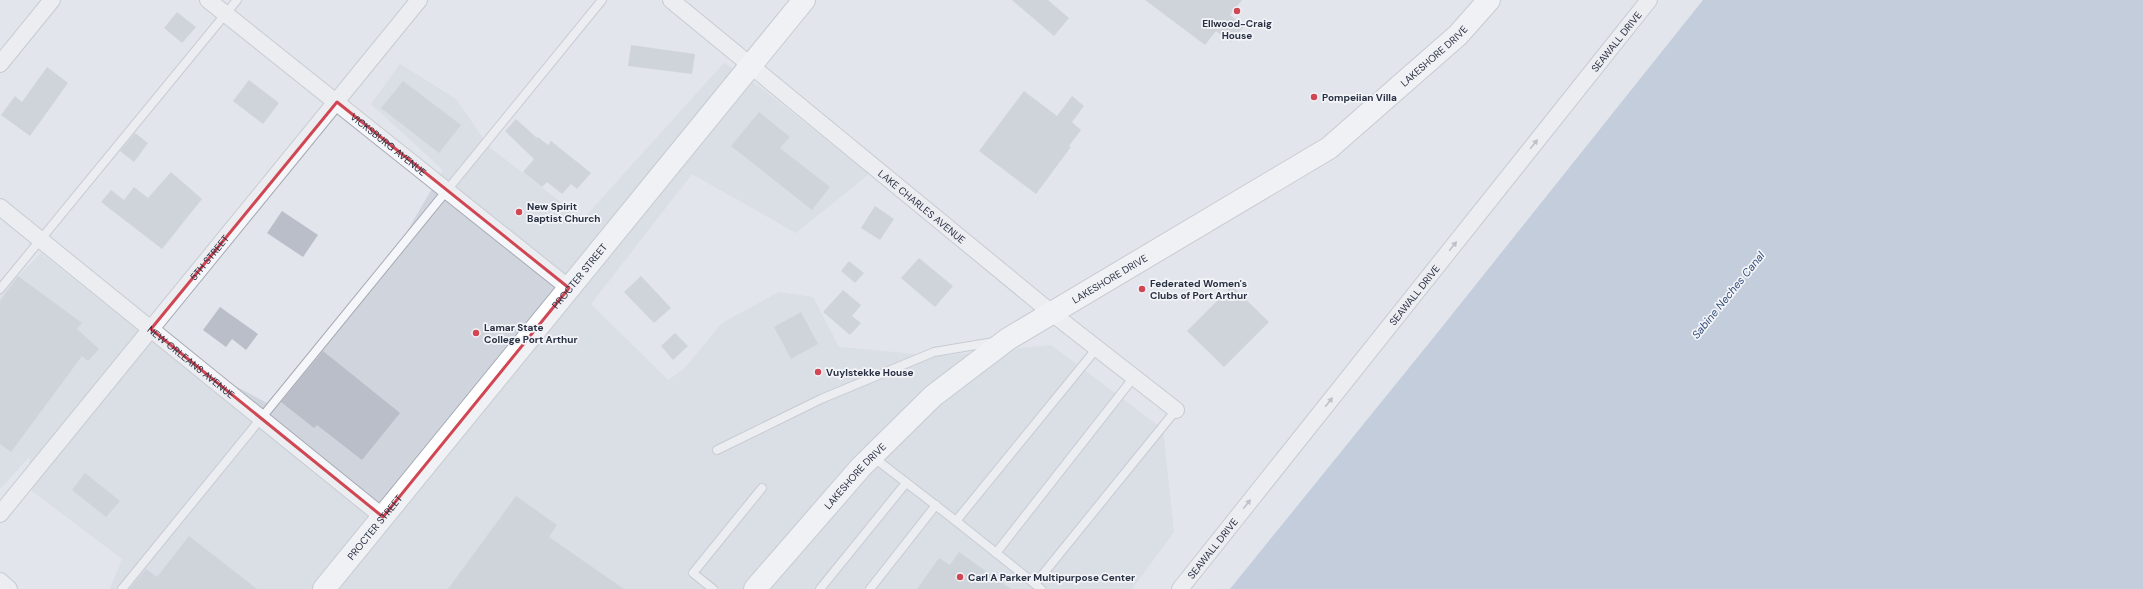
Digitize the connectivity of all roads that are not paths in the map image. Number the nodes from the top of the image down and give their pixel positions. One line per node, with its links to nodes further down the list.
1 (52, 0): 11 (street)
2 (208, 0): 10 (street, VICKSBURG AVENUE)
3 (237, 0): 10 (lane)
4 (419, 0): 13 (street, 5TH STREET)
5 (602, 0): 14 (lane)
6 (671, 0): 12 (street, LAKE CHARLES AVENUE)
7 (804, 0): 12 (street, PROCTER STREET)
8 (1489, 0): 19 (street, LAKESHORE DRIVE)
9 (1649, 0): 44 (street, SEAWALL DRIVE, one-way to 9)
10 (226, 14): 13 (street, VICKSBURG AVENUE); 16 (lane)
11 (0, 64)
12 (751, 65): 17 (street, PROCTER STREET); 19 (street, LAKE CHARLES AVENUE)
13 (336, 102): 14 (street, VICKSBURG AVENUE); 20 (street, 5TH STREET)
14 (447, 189): 17 (street, VICKSBURG AVENUE); 25 (lane)
15 (0, 207): 16 (street, NEW ORLEANS AVENUE)
16 (41, 240): 18 (lane); 20 (street, NEW ORLEANS AVENUE)
17 (570, 288): 32 (street, PROCTER STREET)
18 (0, 289)
19 (1053, 314): 21 (street, LAKESHORE DRIVE); 22 (street, LAKE CHARLES AVENUE)
20 (151, 329): 25 (street, NEW ORLEANS AVENUE); 31 (street, 5TH STREET)
21 (1008, 339): 26 (lane); 27 (street, LAKESHORE DRIVE)
22 (1097, 348): 23 (street, LAKE CHARLES AVENUE); 33 (lane)
23 (1134, 377): 24 (street, LAKE CHARLES AVENUE); 34 (lane)
24 (1176, 410): 36 (lane)
25 (261, 418): 32 (street, NEW ORLEANS AVENUE); 38 (lane)
26 (717, 450)
27 (872, 456): 28 (lane); 41 (street, LAKESHORE DRIVE)
28 (906, 482): 30 (lane); 42 (lane)
29 (762, 488): 40 (lane)
30 (936, 505): 33 (lane); 43 (lane)
31 (0, 514)
32 (383, 518): 39 (street, PROCTER STREET)
33 (956, 521): 34 (lane)
34 (996, 553): 36 (lane)
35 (0, 581): 37 (street)
36 (1038, 586)
37 (9, 589)
38 (122, 589)
39 (324, 589)
40 (713, 589)
41 (755, 589)
42 (820, 589)
43 (870, 589)
44 (1180, 589)

